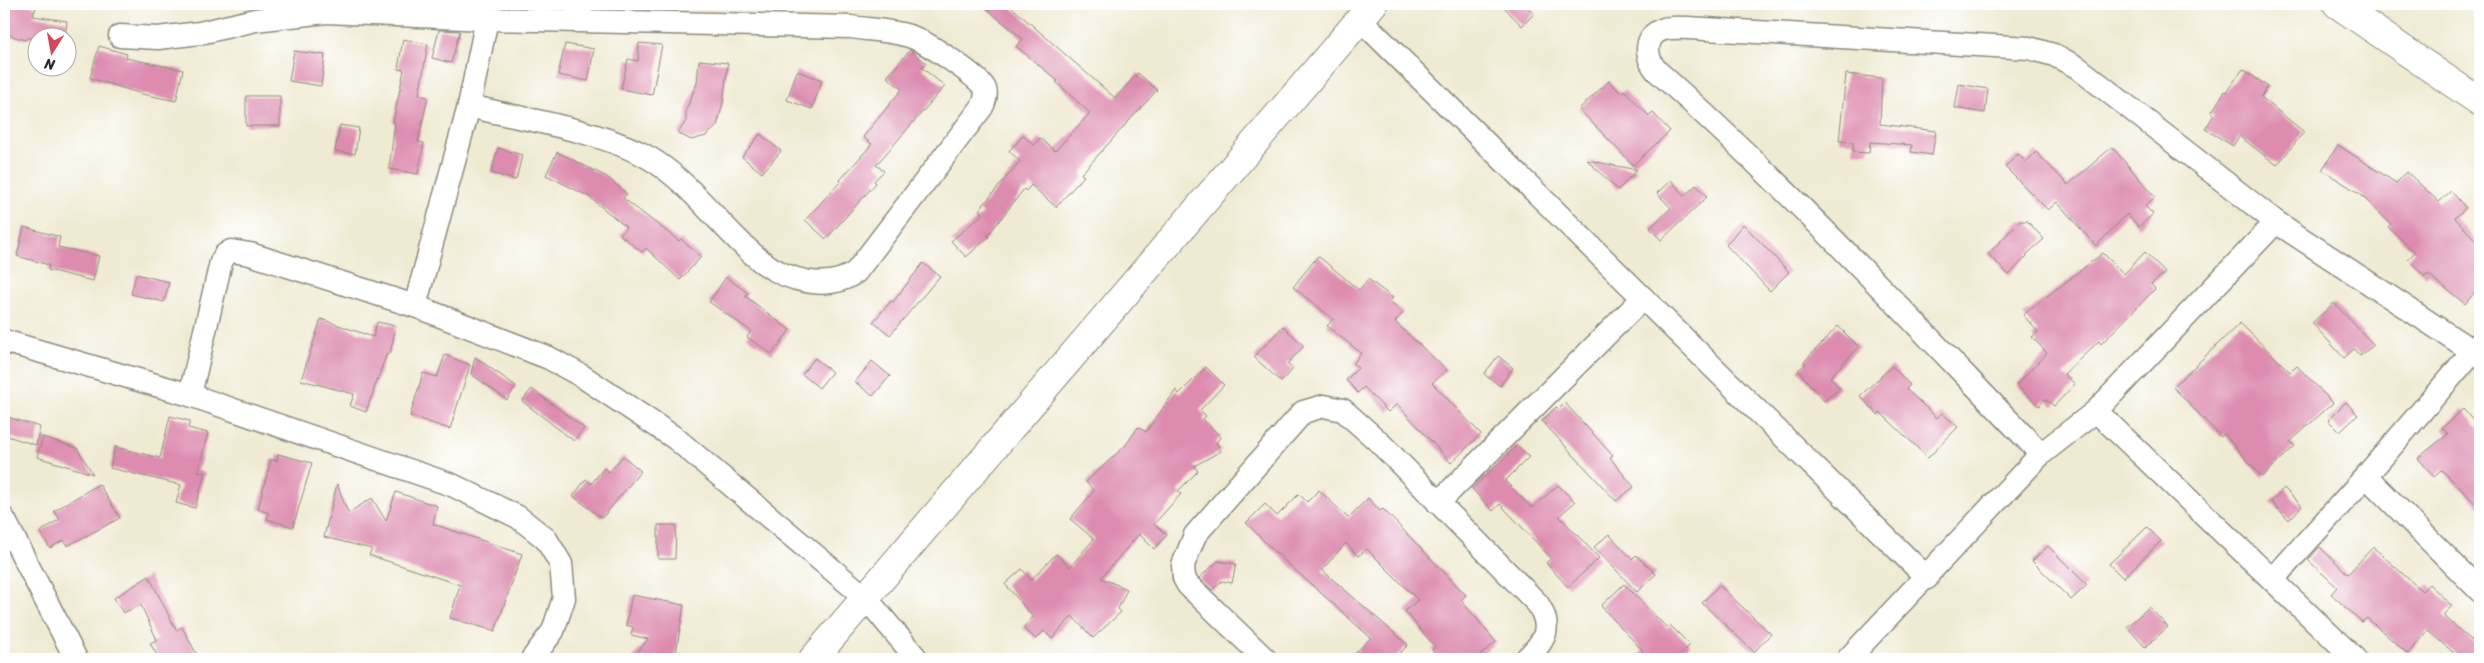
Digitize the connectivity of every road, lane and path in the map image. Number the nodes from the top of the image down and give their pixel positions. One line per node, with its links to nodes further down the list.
1 (2337, 4): 5 (street)
2 (1367, 12): 8 (street); 21 (street)
3 (487, 19): 4 (street); 6 (street); 6 (street)
4 (120, 36)
5 (2480, 102)
6 (469, 106): 9 (street)
7 (2276, 222): 11 (street); 13 (street); 14 (street)
8 (1644, 298): 16 (street); 18 (street)
9 (415, 306): 12 (street); 21 (street)
10 (4, 341): 12 (street)
11 (2478, 350): 15 (street)
12 (190, 395): 23 (street)
13 (2096, 411): 14 (street); 19 (street)
14 (2041, 454): 18 (street)
15 (2366, 476): 19 (street); 20 (street)
16 (1438, 503): 26 (street); 27 (street)
17 (4, 519): 22 (street)
18 (1927, 578): 28 (street)
19 (2274, 579): 29 (street)
20 (2480, 591)
21 (866, 598): 24 (street); 25 (street)
22 (76, 659)
23 (532, 659)
24 (813, 659)
25 (918, 659)
26 (1265, 659)
27 (1526, 659)
28 (1848, 659)
29 (2355, 659)

